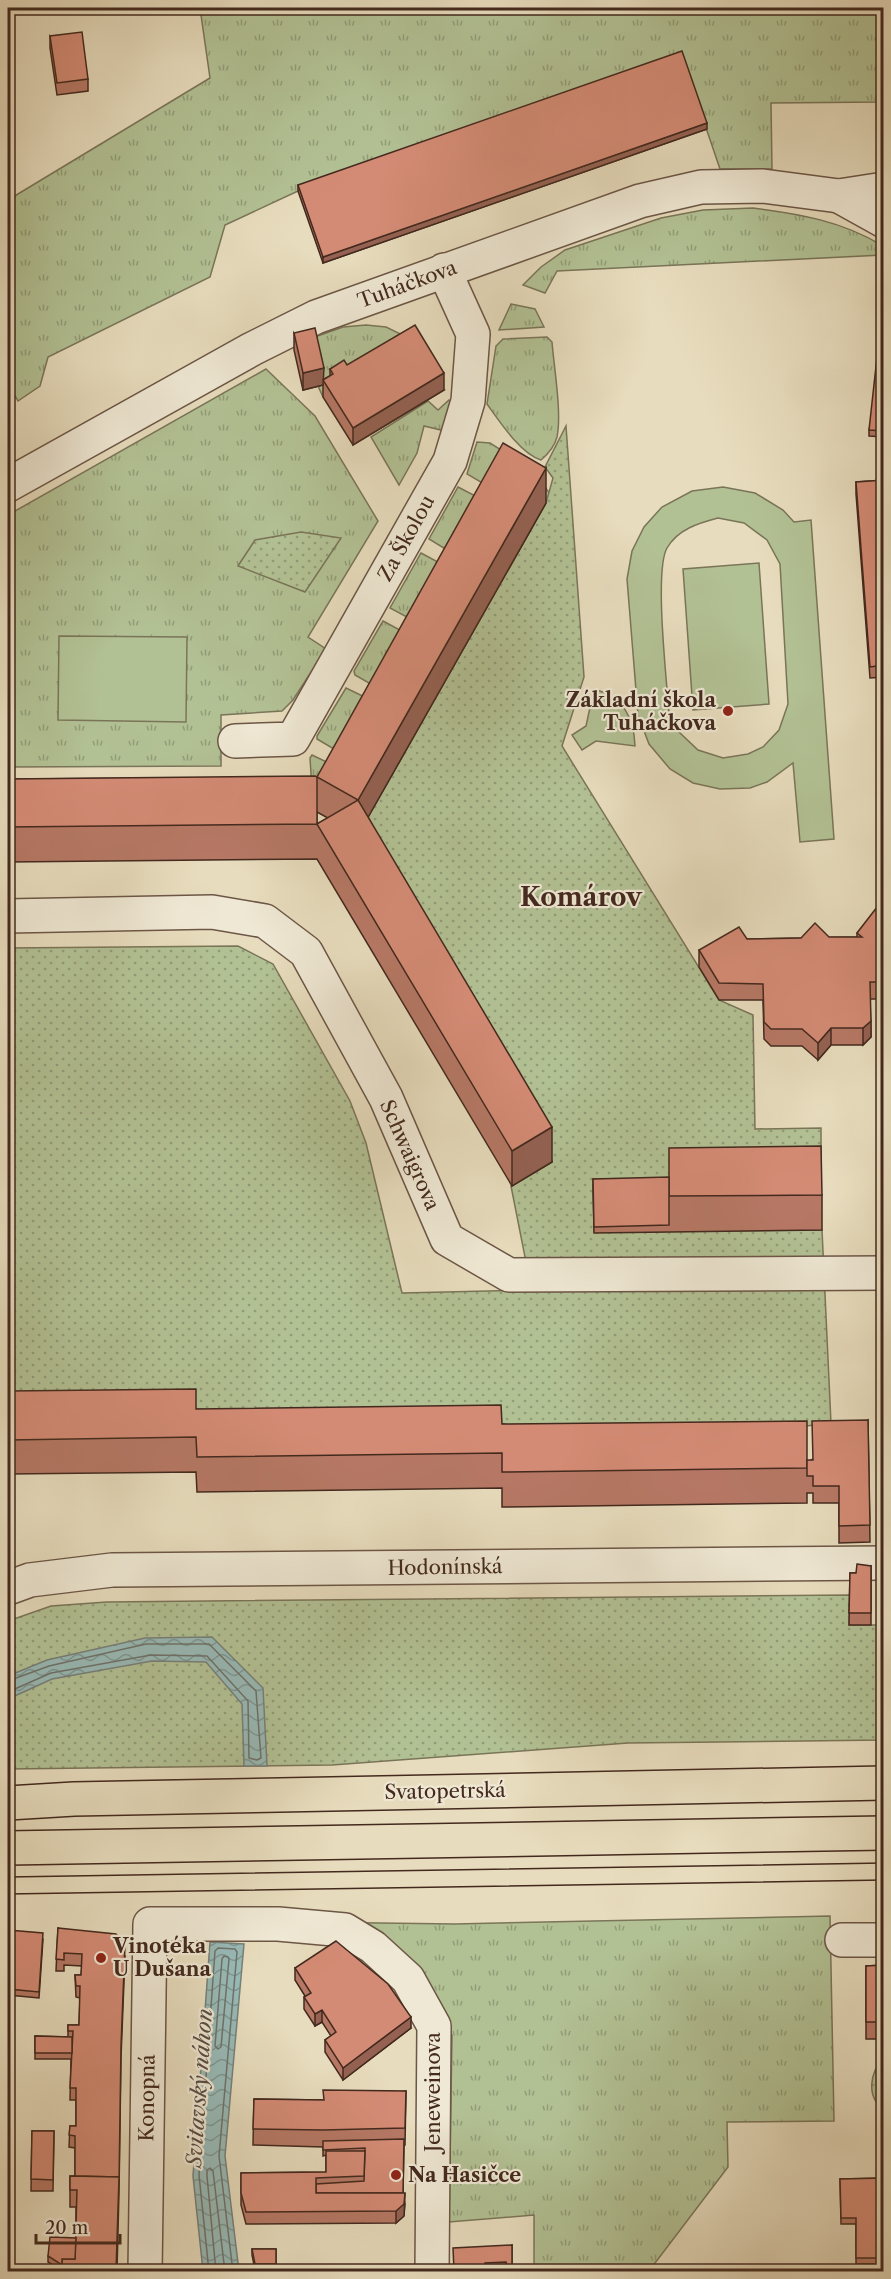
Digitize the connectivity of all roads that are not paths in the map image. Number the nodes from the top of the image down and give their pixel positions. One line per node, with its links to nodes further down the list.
1 (884, 189): 2 (street, Tuháčkova)
2 (839, 196): 3 (street, Tuháčkova); 4 (street, Tuháčkova)
3 (884, 221)
4 (444, 270): 5 (street, Tuháčkova); 6 (street, Za Školou)
5 (8, 485)
6 (235, 741)
7 (8, 916): 8 (street, Schwaigrova)
8 (884, 1273)
9 (884, 1563): 10 (street, Hodonínská)
10 (8, 1588)
11 (884, 1783): 12 (main road, Svatopetrská)
12 (8, 1803)
13 (884, 1833): 14 (main road)
14 (8, 1848)
15 (150, 1924): 18 (street, Konopná); 19 (street, Jeneweinova)
16 (842, 1940): 17 (street)
17 (884, 1940)
18 (145, 2271)
19 (432, 2271)

